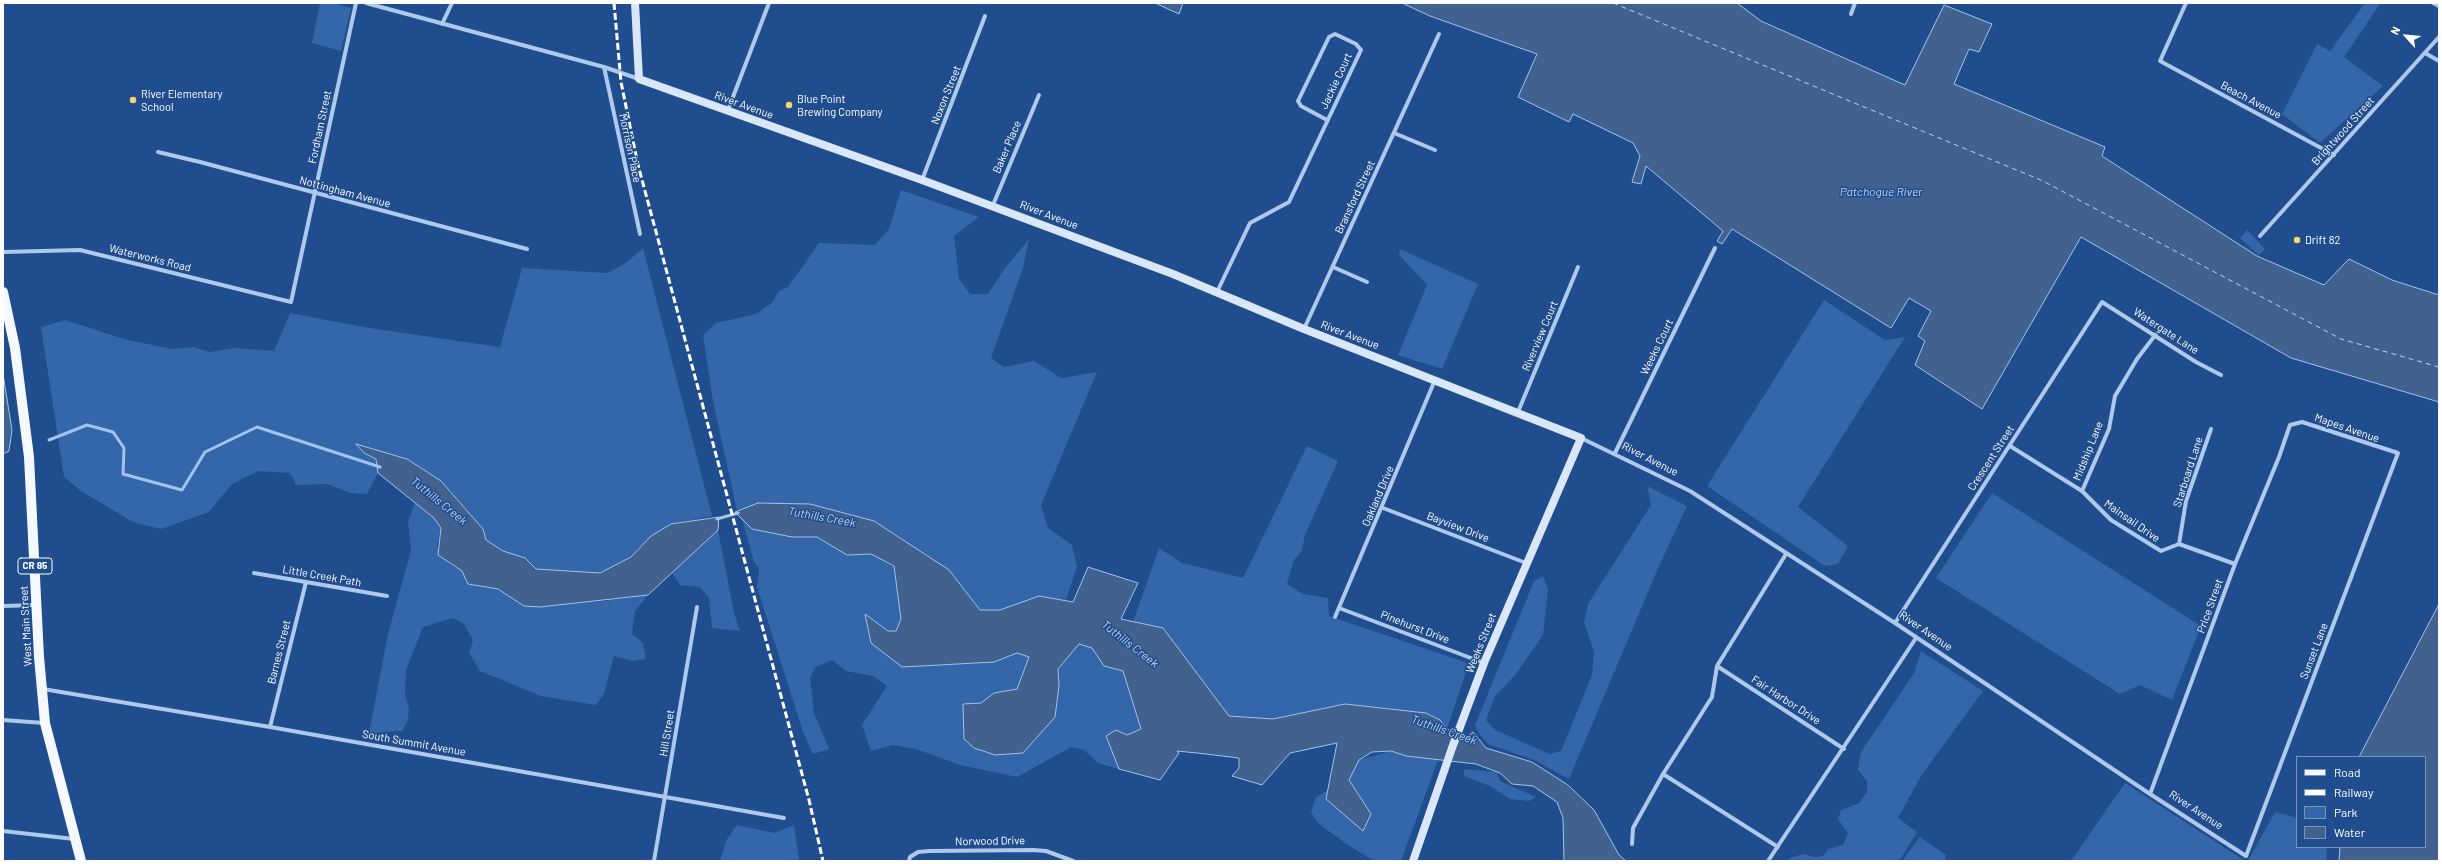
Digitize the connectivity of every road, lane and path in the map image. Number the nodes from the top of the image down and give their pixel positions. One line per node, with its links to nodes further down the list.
1 (356, 3): 27 (street, Fordham Street)
2 (366, 3): 12 (street, River Avenue)
3 (452, 3): 12 (street)
4 (635, 3): 18 (main road)
5 (769, 3): 20 (street)
6 (1856, 3): 10 (street)
7 (2186, 3): 25 (street, Beach Avenue)
8 (2433, 3): 9 (street)
9 (2439, 6)
10 (1851, 14)
11 (985, 16): 26 (street, Noxon Street)
12 (442, 24): 17 (street, River Avenue)
13 (1439, 34): 22 (street, Bransford Street)
14 (2439, 37): 15 (street, Brightwood Street)
15 (2425, 53): 16 (street); 25 (street, Brightwood Street)
16 (2439, 61)
17 (604, 67): 18 (street, River Avenue); 29 (street, Morrison Place)
18 (639, 78): 20 (main road, River Avenue)
19 (1039, 94): 28 (street, Baker Place)
20 (728, 110): 26 (main road, River Avenue)
21 (1327, 120): 21 (street, Jackie Court); 38 (street, Jackie Court)
22 (1394, 134): 23 (street); 34 (street, Bransford Street)
23 (1435, 150)
24 (158, 152): 27 (street, Nottingham Avenue)
25 (2334, 155): 30 (street, Brightwood Street)
26 (922, 180): 28 (main road, River Avenue)
27 (314, 193): 32 (street, Nottingham Avenue); 39 (street, Fordham Street)
28 (993, 206): 38 (main road, River Avenue)
29 (640, 234)
30 (2260, 236)
31 (1715, 248): 50 (street, Weeks Court)
32 (527, 249)
33 (3, 252): 39 (street, Waterworks Road)
34 (1333, 267): 36 (street); 41 (street, Bransford Street)
35 (1578, 267): 45 (street, Riverview Court)
36 (1367, 282)
37 (3, 292): 61 (main road, West Main Street / CR 85)
38 (1217, 293): 41 (main road, River Avenue)
39 (290, 302)
40 (2102, 302): 42 (street, Watergate Lane); 49 (street, Crescent Street)
41 (1304, 329): 44 (main road, River Avenue)
42 (2156, 334): 43 (street, Watergate Lane); 52 (street, Midship Lane)
43 (2221, 375)
44 (1435, 380): 45 (main road, River Avenue); 53 (street, Oakland Drive)
45 (1518, 412): 48 (main road, River Avenue)
46 (2290, 424): 51 (street, Mapes Avenue); 57 (street, Price Street)
47 (2211, 429): 54 (street, Starboard Lane)
48 (1581, 438): 50 (street, River Avenue); 56 (main road, Weeks Street)
49 (2010, 446): 52 (street, Mainsail Drive); 66 (street, Crescent Street)
50 (1615, 453): 55 (street, River Avenue)
51 (2398, 453): 84 (street, Sunset Lane)
52 (2082, 491): 54 (street, Mainsail Drive)
53 (1383, 508): 56 (street, Bayview Drive); 64 (street, Oakland Drive)
54 (2179, 544): 57 (street)
55 (1786, 554): 66 (street, River Avenue); 69 (street)
56 (1526, 563): 68 (main road, Weeks Street)
57 (2235, 564): 76 (street, Price Street)
58 (254, 573): 59 (street, Little Creek Path)
59 (306, 582): 60 (street, Little Creek Path); 73 (street, Barnes Street)
60 (387, 596)
61 (37, 605): 62 (street); 70 (main road, West Main Street / CR 85)
62 (3, 606)
63 (697, 607): 77 (street, Hill Street)
64 (1339, 608): 65 (street, Oakland Drive); 68 (street, Pinehurst Drive)
65 (1335, 618)
66 (1895, 623): 67 (street, River Avenue)
67 (1916, 638): 74 (street); 76 (street, River Avenue)
68 (1484, 663): 90 (main road, Weeks Street)
69 (1717, 666): 74 (street, Fair Harbor Drive); 75 (street)
70 (41, 689): 72 (main road, West Main Street / CR 85); 73 (street, South Summit Avenue)
71 (3, 720): 72 (street)
72 (45, 723): 80 (main road, West Main Street / CR 85)
73 (270, 726): 77 (street, South Summit Avenue)
74 (1844, 749): 82 (street)
75 (1663, 774): 81 (street); 82 (street)
76 (2150, 794): 84 (street, River Avenue)
77 (666, 796): 78 (street, South Summit Avenue); 86 (street, Hill Street)
78 (784, 818)
79 (3, 831): 80 (street)
80 (74, 838): 85 (main road, West Main Street / CR 85)
81 (1632, 844)
82 (1778, 847): 91 (street)
83 (1056, 855): 87 (street, Norwood Drive); 88 (street); 89 (street, Norwood Drive)
84 (2246, 856)
85 (80, 861)
86 (654, 861)
87 (909, 861)
88 (1056, 861)
89 (1073, 861)
90 (1413, 861)
91 (1768, 861)

